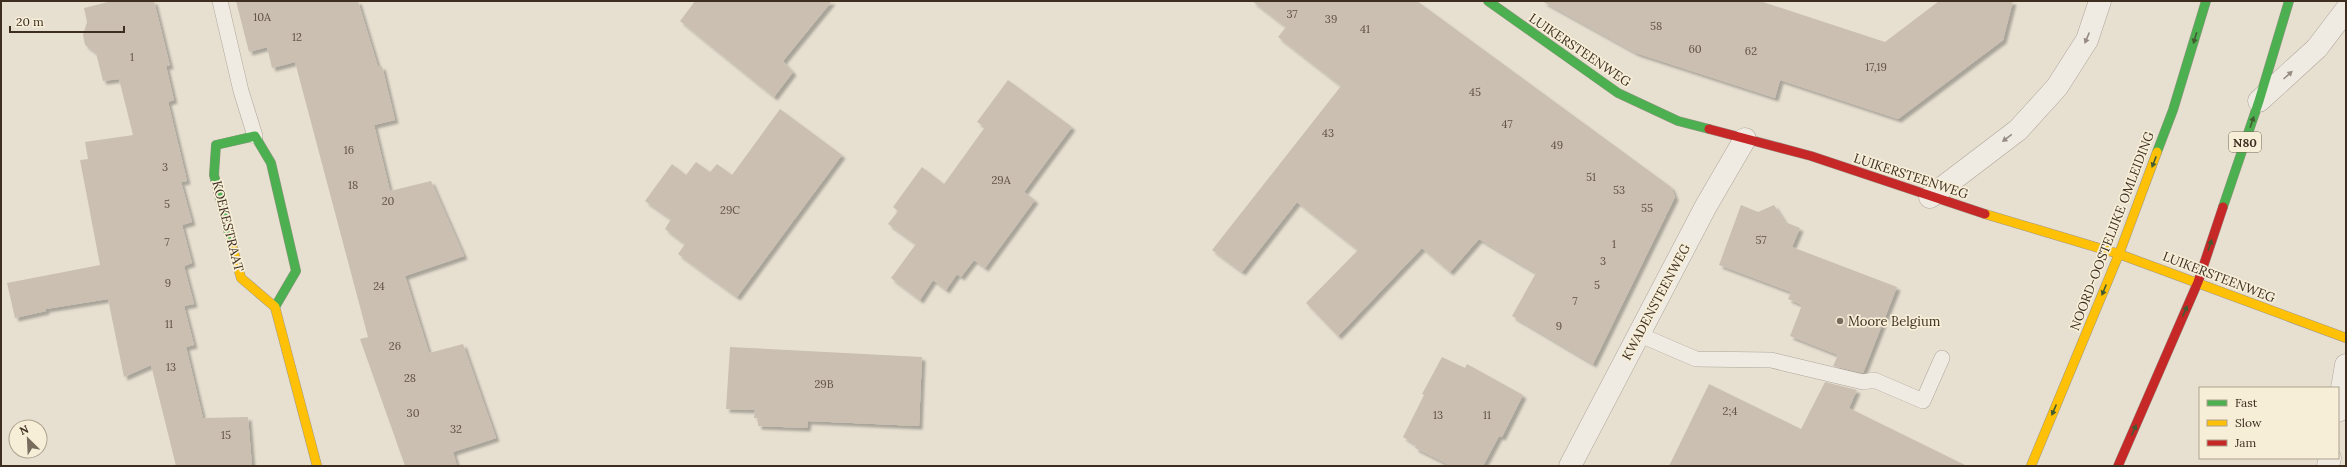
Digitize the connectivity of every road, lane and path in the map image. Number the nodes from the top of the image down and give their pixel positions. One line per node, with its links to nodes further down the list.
1 (220, 1): 8 (lane)
2 (1488, 1): 9 (street, LUIKERSTEENWEG)
3 (2100, 1): 10 (street, one-way to 10)
4 (2206, 1): 11 (street, NOORD-OOSTELIJKE OMLEIDING, one-way to 11)
5 (2289, 1): 7 (street, N80)
6 (2346, 10): 7 (street, one-way to 6)
7 (2259, 101): 12 (street, N80, one-way to 7)
8 (255, 136): 13 (street); 13 (street, KOEKESTRAAT)
9 (1745, 140): 10 (street, LUIKERSTEENWEG); 14 (street, KWADENSTEENWEG)
10 (1930, 197): 11 (street, LUIKERSTEENWEG)
11 (2119, 254): 12 (street, LUIKERSTEENWEG); 21 (street, NOORD-OOSTELIJKE OMLEIDING, one-way to 21)
12 (2198, 282): 15 (street, LUIKERSTEENWEG); 22 (street, N80, one-way to 12)
13 (275, 307): 19 (street)
14 (1638, 334): 16 (lane); 20 (street, KWADENSTEENWEG)
15 (2346, 338)
16 (1942, 358)
17 (2346, 365): 18 (street)
18 (2339, 405)
19 (318, 466)
20 (1570, 466)
21 (2031, 466)
22 (2118, 466)

